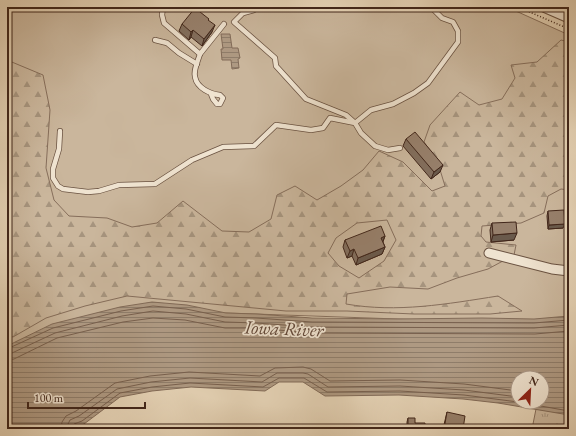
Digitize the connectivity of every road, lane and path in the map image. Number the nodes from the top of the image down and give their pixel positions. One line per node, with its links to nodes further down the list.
1 (163, 7): 10 (lane)
2 (257, 7): 13 (lane)
3 (431, 7): 13 (lane)
4 (518, 7): 8 (path)
5 (551, 8): 6 (street)
6 (569, 17)
7 (224, 24): 10 (lane)
8 (569, 29)
9 (155, 40): 11 (lane)
10 (200, 54): 11 (lane)
11 (197, 64): 12 (lane)
12 (211, 94)
13 (354, 123): 14 (lane); 15 (lane)
14 (60, 131)
15 (400, 148)
16 (489, 253): 17 (street)
17 (569, 271)

